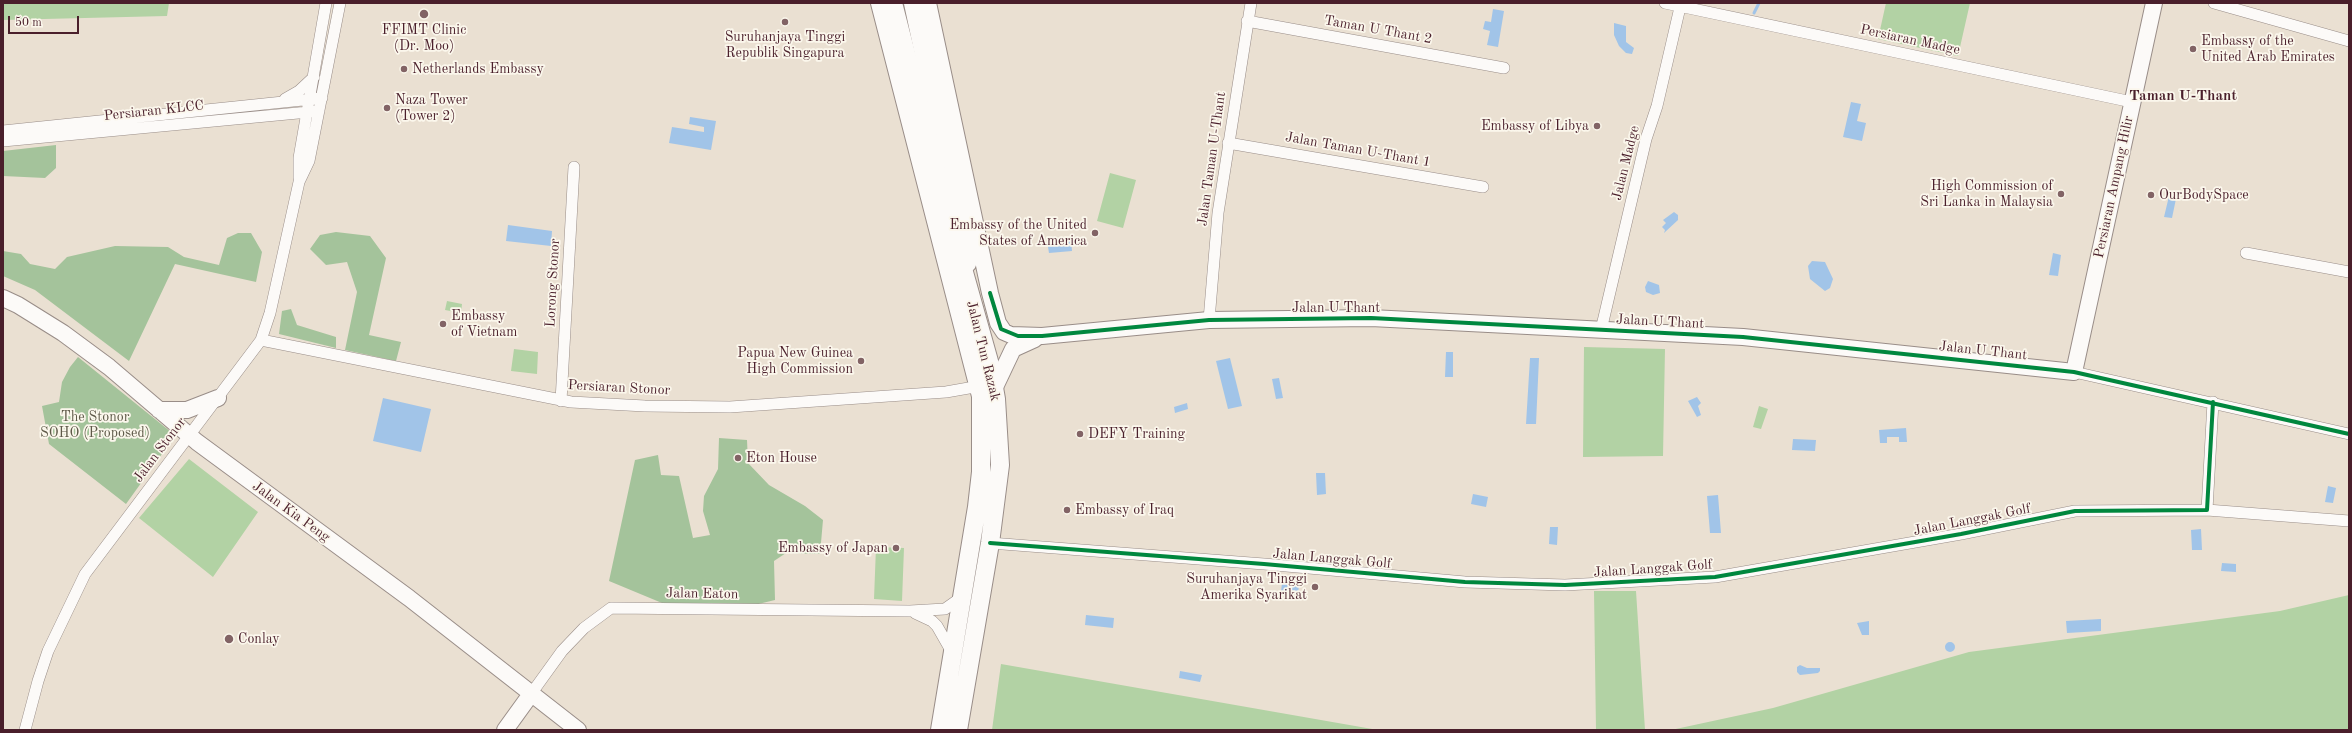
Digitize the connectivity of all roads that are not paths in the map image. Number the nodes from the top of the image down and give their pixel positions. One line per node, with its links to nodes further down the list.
1 (326, 3): 15 (street)
2 (340, 3): 17 (street)
3 (880, 3): 40 (main road, Jalan Tun Razak)
4 (894, 3): 34 (main road, Jalan Tun Razak)
5 (912, 3): 34 (street)
6 (928, 3): 32 (street, Jalan Tun Razak)
7 (1251, 3): 12 (street, Jalan Taman U-Thant)
8 (1665, 3): 11 (street, Persiaran Madge)
9 (2154, 3): 18 (street, Persiaran Ampang Hilir)
10 (2214, 3): 13 (street)
11 (1681, 5): 18 (street, Persiaran Madge); 36 (street, Jalan Madge)
12 (1248, 21): 14 (street, Taman U Thant 2); 26 (street, Jalan Taman U-Thant)
13 (2349, 41)
14 (1504, 68)
15 (314, 77): 16 (street); 19 (street, Persiaran KLCC)
16 (310, 98): 17 (street, Persiaran KLCC); 19 (street, Persiaran KLCC); 21 (street)
17 (322, 98): 20 (street)
18 (2132, 102): 39 (street, Persiaran Ampang Hilir)
19 (274, 103): 22 (street, Persiaran KLCC)
20 (319, 111): 21 (street, Persiaran KLCC); 28 (street, Jalan Stonor)
21 (307, 112): 22 (street, Persiaran KLCC); 28 (street, Jalan Stonor)
22 (174, 120): 23 (street, Persiaran KLCC)
23 (63, 131): 24 (street, Persiaran KLCC); 25 (street, Persiaran KLCC)
24 (3, 132)
25 (3, 141)
26 (1228, 143): 29 (street, Jalan Taman U-Thant 1); 35 (street, Jalan Taman U-Thant)
27 (574, 167): 42 (street, Lorong Stonor)
28 (299, 182): 38 (street, Jalan Stonor)
29 (1483, 187)
30 (2246, 253): 31 (street)
31 (2349, 272)
32 (990, 293): 37 (street, Jalan U Thant)
33 (3, 298): 44 (street, Jalan Kia Peng)
34 (972, 303): 40 (main road, Jalan Tun Razak)
35 (1209, 320): 36 (street, Jalan U Thant); 37 (street, Jalan U Thant)
36 (1601, 330): 39 (street, Jalan U Thant)
37 (1042, 336): 40 (street, Jalan U Thant)
38 (261, 340): 41 (street, Jalan Stonor); 42 (street, Persiaran Stonor)
39 (2074, 372): 43 (street, Jalan U Thant)
40 (987, 387): 42 (street, Persiaran Stonor); 49 (main road, Jalan Tun Razak); 50 (main road, Jalan Tun Razak)
41 (218, 398): 44 (street); 46 (street, Jalan Stonor)
42 (561, 401)
43 (2213, 402): 45 (street, Jalan U Thant); 47 (street)
44 (159, 410): 46 (street, Jalan Kia Peng)
45 (2349, 434)
46 (190, 436): 53 (street, Jalan Kia Peng); 55 (street, Jalan Stonor)
47 (2207, 510): 48 (street, Jalan Langgak Golf); 49 (street, Jalan Langgak Golf)
48 (2349, 521)
49 (990, 543): 54 (main road, Jalan Tun Razak)
50 (963, 596): 51 (street, Jalan Eaton); 52 (main road, Jalan Tun Razak)
51 (910, 611): 52 (street, Jalan Eaton); 53 (street, Jalan Eaton)
52 (953, 655): 58 (main road, Jalan Tun Razak)
53 (531, 694): 56 (street); 57 (street, Jalan Kia Peng)
54 (959, 728)
55 (26, 730)
56 (505, 730)
57 (578, 730)
58 (940, 730)

